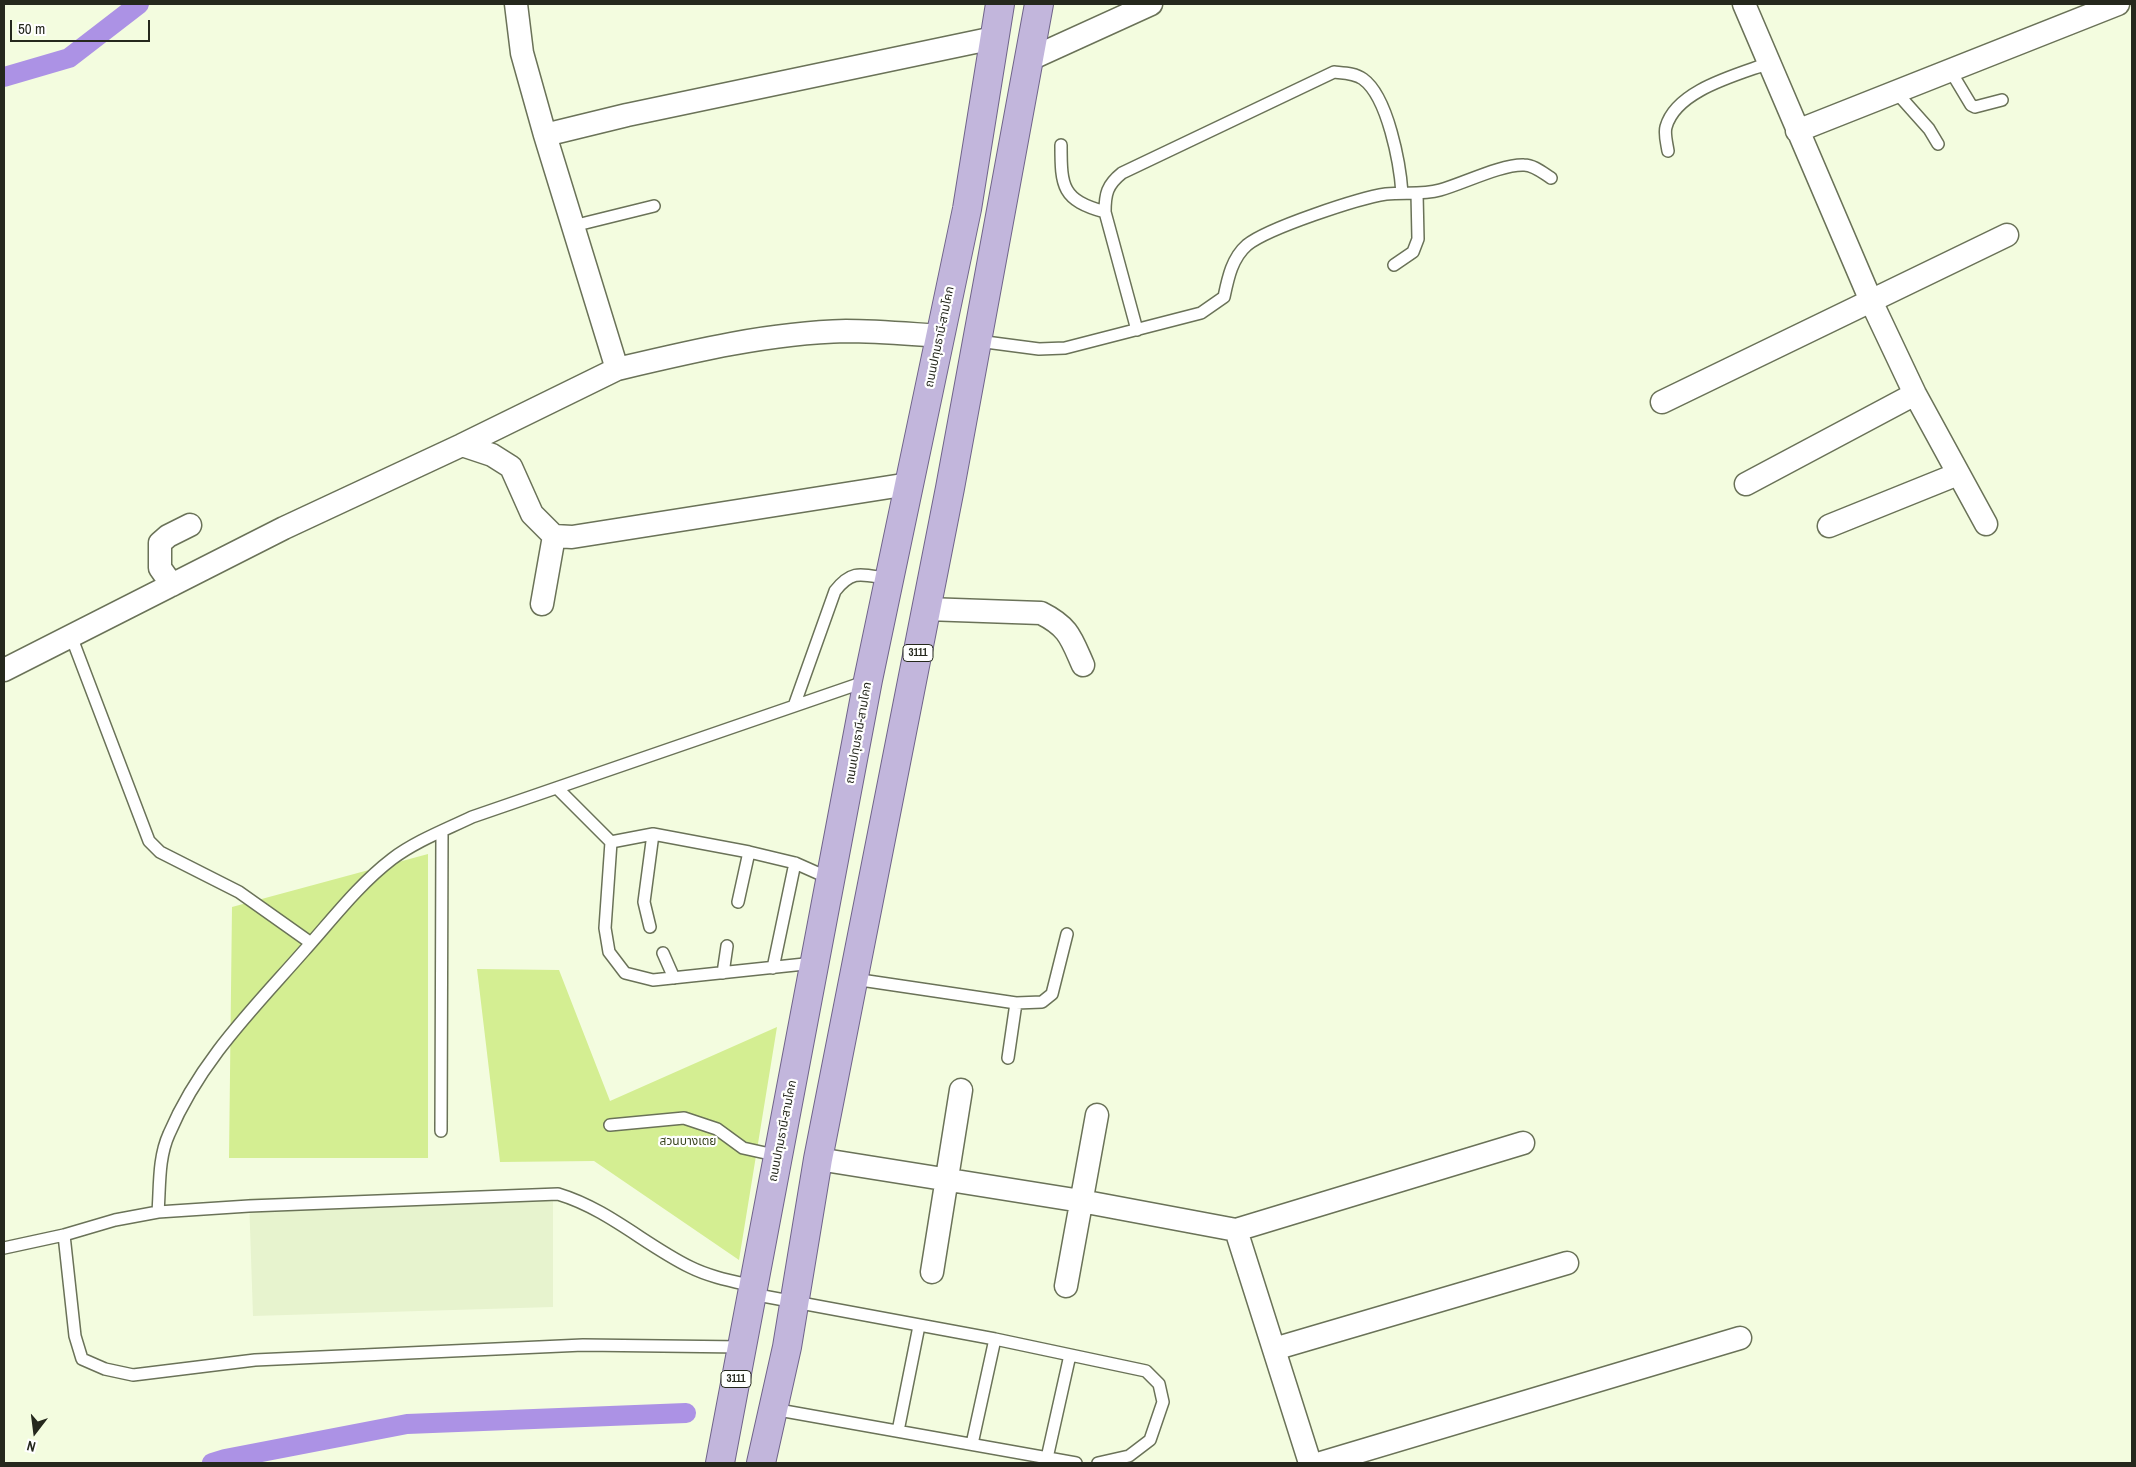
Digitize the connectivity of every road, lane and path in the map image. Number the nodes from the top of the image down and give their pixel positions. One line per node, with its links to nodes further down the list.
1 (516, 4): 14 (street)
2 (1000, 4): 7 (main road, ถนนปทุมธานี-สามโคก / 3111)
3 (1039, 4): 8 (main road, 3111)
4 (1151, 4): 8 (street)
5 (2118, 4): 10 (street)
6 (1753, 7): 9 (street)
7 (994, 38): 14 (street); 28 (main road, ถนนปทุมธานี-สามโคก / 3111)
8 (1028, 60): 29 (main road, 3111)
9 (1769, 63): 13 (street); 17 (lane)
10 (1950, 70): 11 (street); 12 (lane)
11 (1896, 92): 13 (street); 15 (lane)
12 (2002, 100)
13 (1797, 131): 26 (street)
14 (545, 136): 23 (street)
15 (1938, 144)
16 (1061, 145): 22 (lane)
17 (1668, 150)
18 (1550, 178): 20 (lane)
19 (1402, 193): 20 (lane); 22 (lane); 27 (lane)
20 (1418, 193): 25 (lane)
21 (654, 206): 23 (lane)
22 (1105, 212): 27 (lane)
23 (573, 226): 30 (street)
24 (2007, 235): 26 (street)
25 (1394, 266)
26 (1871, 301): 31 (street); 32 (street)
27 (1137, 330): 29 (lane)
28 (941, 336): 30 (street); 35 (main road, ถนนปทุมธานี-สามโคก / 3111)
29 (978, 341): 44 (main road, 3111)
30 (617, 369): 33 (street)
31 (1915, 394): 34 (street); 36 (street)
32 (1662, 402)
33 (462, 445): 40 (street); 42 (street)
34 (1958, 474): 37 (street); 39 (street)
35 (909, 484): 40 (street); 41 (main road, ถนนปทุมธานี-สามโคก / 3111)
36 (1746, 484)
37 (1986, 524)
38 (190, 525): 42 (street)
39 (1829, 526)
40 (554, 536): 43 (street)
41 (889, 579): 48 (main road, ถนนปทุมธานี-สามโคก / 3111); 49 (lane)
42 (172, 585): 45 (street)
43 (542, 604)
44 (926, 610): 46 (street); 67 (main road, 3111)
45 (70, 636): 47 (street); 60 (lane)
46 (1083, 666)
47 (4, 670)
48 (868, 680): 49 (lane); 56 (main road, ถนนปทุมธานี-สามโคก / 3111)
49 (794, 706): 50 (lane)
50 (557, 788): 51 (lane); 53 (lane)
51 (442, 831): 60 (lane); 73 (lane)
52 (653, 834): 53 (lane); 54 (lane); 58 (lane)
53 (611, 842): 66 (lane)
54 (749, 852): 55 (lane); 57 (lane)
55 (795, 863): 56 (lane); 64 (lane)
56 (832, 879): 63 (main road, ถนนปทุมธานี-สามโคก / 3111)
57 (738, 902)
58 (650, 927)
59 (1067, 934): 68 (lane)
60 (311, 943): 79 (lane)
61 (727, 946): 65 (lane)
62 (662, 953): 66 (lane)
63 (816, 963): 64 (lane); 75 (main road, ถนนปทุมธานี-สามโคก / 3111)
64 (773, 968): 65 (lane)
65 (722, 973): 66 (lane)
66 (674, 978)
67 (854, 979): 68 (lane); 76 (main road, 3111)
68 (1016, 1002): 69 (lane)
69 (1008, 1058)
70 (961, 1090): 77 (street)
71 (1096, 1115): 78 (street)
72 (610, 1125): 75 (lane)
73 (441, 1131)
74 (1523, 1143): 80 (street)
75 (779, 1156): 86 (main road, ถนนปทุมธานี-สามโคก / 3111)
76 (818, 1159): 77 (street); 87 (main road, 3111)
77 (946, 1180): 78 (street); 84 (street)
78 (1081, 1202): 80 (street); 85 (street)
79 (158, 1212): 81 (lane); 86 (lane)
80 (1236, 1230): 92 (street)
81 (64, 1235): 82 (lane); 91 (lane)
82 (4, 1248)
83 (1567, 1263): 92 (street)
84 (932, 1272)
85 (1066, 1286)
86 (753, 1290): 87 (lane); 91 (main road, ถนนปทุมธานี-สามโคก / 3111)
87 (794, 1302): 88 (lane); 94 (main road, 3111)
88 (920, 1326): 90 (lane); 95 (lane)
89 (1740, 1338): 103 (street)
90 (995, 1339): 93 (lane); 96 (lane)
91 (742, 1346): 98 (main road, ถนนปทุมธานี-สามโคก / 3111)
92 (1274, 1349): 102 (street)
93 (1070, 1354): 97 (lane); 101 (lane)
94 (773, 1409): 95 (lane); 99 (main road, 3111)
95 (898, 1431): 96 (lane)
96 (972, 1444): 97 (lane)
97 (1047, 1458): 100 (lane)
98 (720, 1463)
99 (761, 1463)
100 (1076, 1463)
101 (1098, 1463)
102 (1310, 1463)
103 (1321, 1463)

